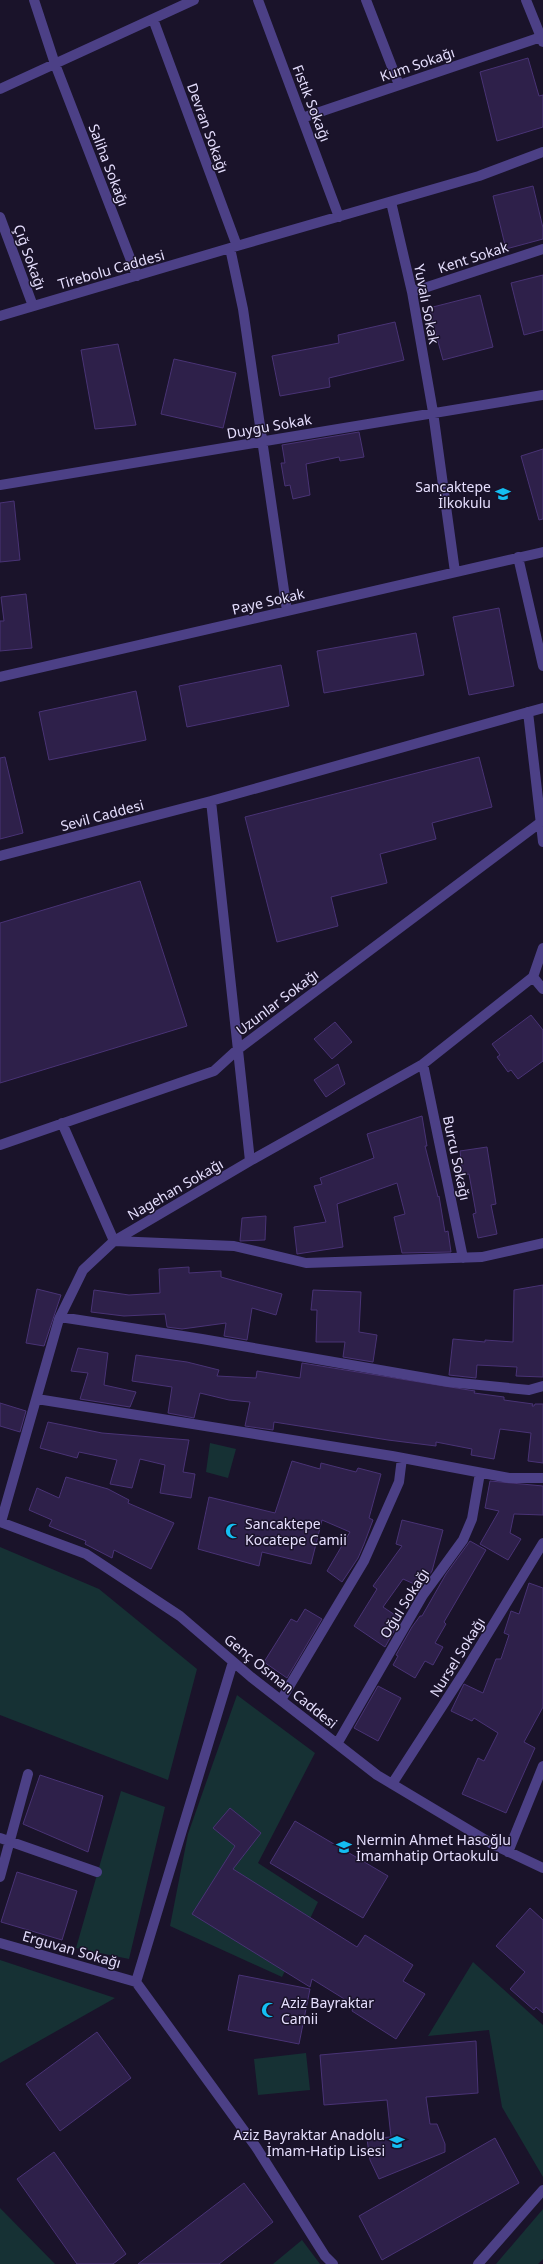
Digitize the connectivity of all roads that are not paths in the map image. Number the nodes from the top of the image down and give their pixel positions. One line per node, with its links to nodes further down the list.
1 (34, 0): 8 (street, Saliha Sokağı)
2 (194, 0): 6 (street)
3 (258, 0): 11 (street, Fıstık Sokağı)
4 (366, 0): 9 (street)
5 (526, 0): 7 (street)
6 (153, 19): 8 (street); 16 (street, Devran Sokağı)
7 (542, 40): 9 (street, Kum Sokağı)
8 (55, 64): 10 (street); 18 (street, Saliha Sokağı)
9 (399, 85): 11 (street, Kum Sokağı)
10 (0, 89)
11 (302, 118): 15 (street, Fıstık Sokağı)
12 (543, 152): 13 (street, Tirebolu Caddesi)
13 (391, 202): 15 (street, Tirebolu Caddesi); 19 (street, Yuvalı Sokak)
14 (0, 217): 20 (street, Çığ Sokağı)
15 (339, 217): 16 (street, Tirebolu Caddesi)
16 (234, 247): 18 (street, Tirebolu Caddesi); 24 (street, Devran Sokağı)
17 (543, 250): 19 (street, Kent Sokak)
18 (137, 276): 20 (street, Tirebolu Caddesi)
19 (412, 292): 23 (street, Yuvalı Sokak)
20 (33, 306): 21 (street, Tirebolu Caddesi)
21 (0, 316)
22 (543, 395): 23 (street, Duygu Sokak)
23 (433, 412): 24 (street, Duygu Sokak); 28 (street, Yuvalı Sokak)
24 (263, 441): 25 (street, Duygu Sokak); 29 (street, Devran Sokağı)
25 (0, 486)
26 (543, 552): 27 (street, Paye Sokak)
27 (518, 557): 28 (street, Paye Sokak); 30 (street)
28 (455, 572): 29 (street, Paye Sokak)
29 (287, 611): 31 (street, Paye Sokak)
30 (543, 666)
31 (0, 677)
32 (543, 708): 33 (street, Sevil Caddesi)
33 (528, 712): 34 (street, Sevil Caddesi); 35 (street)
34 (211, 801): 37 (street, Sevil Caddesi); 41 (street)
35 (541, 822): 36 (street); 41 (street, Uzunlar Sokağı)
36 (543, 842)
37 (0, 856)
38 (543, 948): 39 (street)
39 (533, 977): 40 (street); 42 (street, Nagehan Sokağı)
40 (543, 989)
41 (237, 1050): 43 (street, Uzunlar Sokağı); 45 (street)
42 (423, 1064): 45 (street, Nagehan Sokağı); 48 (street, Burcu Sokağı)
43 (62, 1123): 44 (street, Uzunlar Sokağı); 46 (street)
44 (0, 1145)
45 (250, 1161): 46 (street, Nagehan Sokağı)
46 (114, 1241): 48 (street); 49 (street, Nagehan Sokağı)
47 (543, 1244): 48 (street)
48 (463, 1258)
49 (60, 1317): 50 (street); 51 (street, Nagehan Sokağı)
50 (543, 1386)
51 (37, 1399): 52 (street); 55 (street, Nagehan Sokağı)
52 (402, 1458): 53 (street); 58 (street)
53 (480, 1473): 54 (street); 59 (street, Oğul Sokağı)
54 (543, 1478)
55 (0, 1522): 57 (street, Genç Osman Caddesi)
56 (543, 1543): 62 (street, Nursel Sokağı)
57 (233, 1662): 58 (street, Genç Osman Caddesi); 70 (street)
58 (281, 1700): 59 (street, Genç Osman Caddesi)
59 (337, 1744): 62 (street, Genç Osman Caddesi)
60 (543, 1766): 65 (street)
61 (28, 1774): 64 (street)
62 (392, 1784): 65 (street, Genç Osman Caddesi)
63 (0, 1838): 64 (street)
64 (10, 1841): 67 (street); 68 (street)
65 (508, 1852): 66 (street, Genç Osman Caddesi)
66 (543, 1868)
67 (97, 1872)
68 (0, 1877)
69 (0, 1943): 70 (street, Erguvan Sokağı)
70 (136, 1982): 72 (street)
71 (543, 2190): 73 (street)
72 (333, 2264)
73 (478, 2264)

